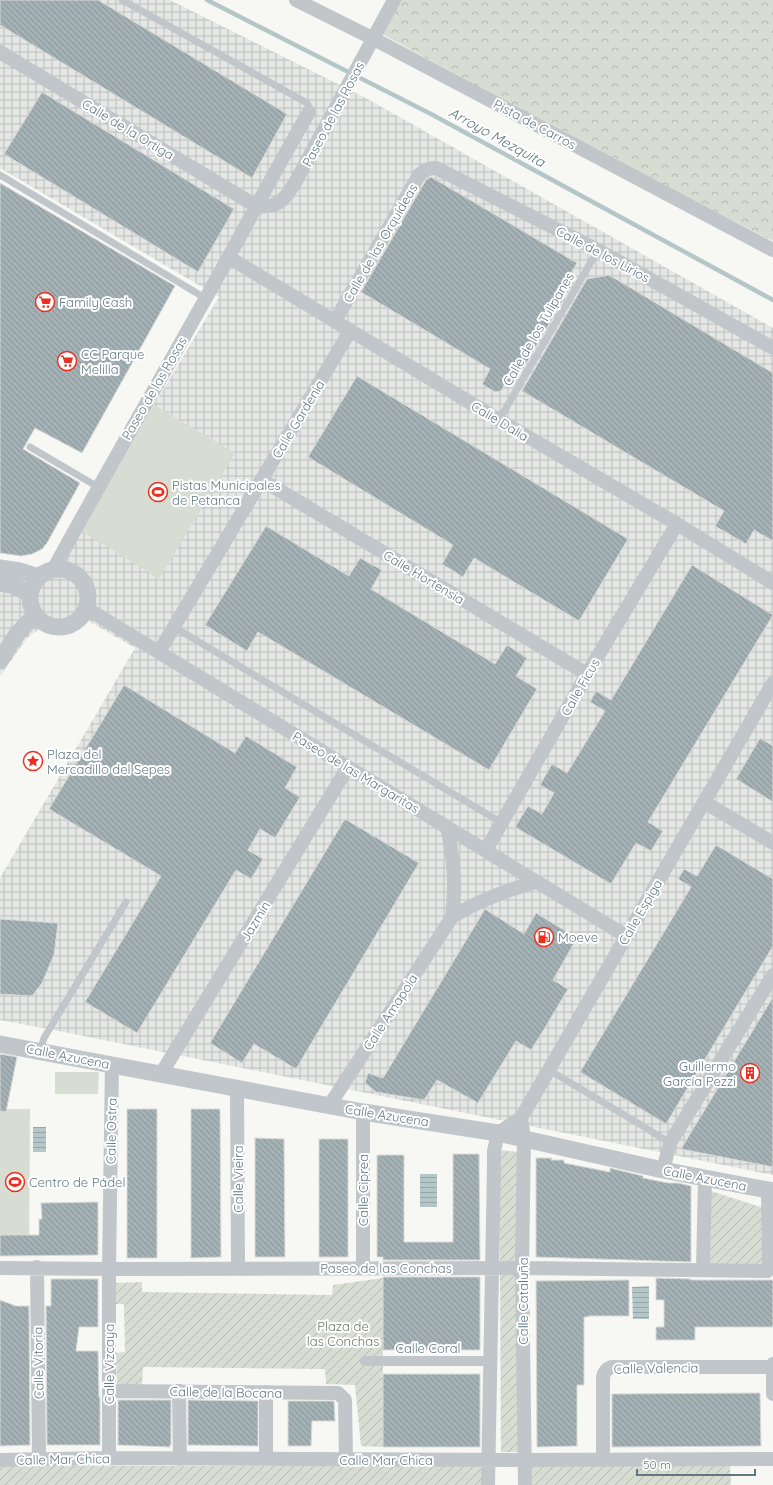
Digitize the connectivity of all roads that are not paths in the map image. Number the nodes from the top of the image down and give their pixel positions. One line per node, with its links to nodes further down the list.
1 (122, 0): 6 (lane)
2 (296, 0): 4 (street, Pista de Carros)
3 (394, 0): 4 (street, Paseo de las Rosas)
4 (371, 44): 9 (street, Paseo de las Rosas); 11 (street, Pista de Carros)
5 (0, 52): 9 (street, Calle de la Ortiga)
6 (309, 112): 9 (street, Paseo de las Rosas)
7 (430, 168): 10 (street, Calle de los Lirios); 14 (street, Calle de las Orquídeas)
8 (0, 175): 13 (lane)
9 (256, 206): 12 (street, Paseo de las Rosas)
10 (598, 250): 16 (street, Calle de los Lirios); 17 (lane, Calle de los Tulipanes)
11 (773, 250)
12 (228, 257): 13 (street, Paseo de las Rosas); 14 (street, Calle Dalia)
13 (205, 298): 20 (street, Paseo de las Rosas)
14 (335, 321): 15 (street, Calle Dalia)
15 (350, 331): 17 (street, Calle Dalia); 19 (street, Calle Gardenia)
16 (773, 348)
17 (499, 420): 21 (street, Calle Dalia)
18 (30, 447): 20 (lane)
19 (262, 480): 29 (street, Calle Gardenia); 32 (street, Calle Hortensia)
20 (98, 487): 23 (street, Paseo de las Rosas)
21 (677, 524): 25 (street, Calle Dalia); 32 (street, Calle Ficus)
22 (0, 568): 23 (street)
23 (46, 574): 26 (street); 27 (street)
24 (0, 583): 26 (street)
25 (773, 583)
26 (30, 594): 28 (street)
27 (86, 608): 28 (street); 30 (street, Paseo de las Margaritas)
28 (35, 614): 31 (street)
29 (174, 627): 30 (street, Calle Gardenia); 36 (lane)
30 (159, 652): 34 (street, Paseo de las Margaritas)
31 (0, 661)
32 (587, 674): 36 (street, Calle Ficus)
33 (773, 683): 35 (street, Calle Espiga)
34 (348, 767): 37 (street, Paseo de las Margaritas); 49 (street, Jazmín)
35 (704, 802): 38 (street); 43 (street, Calle Espiga)
36 (502, 823): 39 (street, Calle Ficus)
37 (447, 827): 39 (street, Paseo de las Margaritas); 42 (street, Calle Amapola)
38 (773, 843)
39 (486, 850): 40 (street, Paseo de las Margaritas)
40 (537, 882): 42 (street, Calle Amapola); 43 (street, Paseo de las Margaritas)
41 (126, 902): 46 (lane)
42 (452, 918): 51 (street, Calle Amapola)
43 (626, 936): 48 (street, Calle Espiga)
44 (773, 975): 56 (street)
45 (0, 1044): 46 (street, Calle Azucena)
46 (40, 1051): 47 (street, Calle Azucena)
47 (112, 1064): 49 (street, Calle Azucena); 66 (street, Calle Ostra)
48 (548, 1070): 53 (street, Calle Espiga); 56 (lane)
49 (161, 1074): 50 (street, Calle Azucena)
50 (237, 1089): 51 (street, Calle Azucena); 62 (street, Calle Vieira)
51 (329, 1106): 52 (street, Calle Azucena)
52 (363, 1112): 54 (street, Calle Azucena); 63 (street, Calle Ciprea)
53 (521, 1118): 54 (street, Calle Espiga); 55 (street, Calle Cataluña)
54 (498, 1132): 55 (street, Calle Azucena); 64 (street)
55 (524, 1138): 57 (street, Calle Azucena); 65 (street, Calle Cataluña)
56 (670, 1143): 57 (street)
57 (663, 1170): 58 (street, Calle Azucena)
58 (705, 1178): 59 (street, Calle Azucena); 67 (street)
59 (770, 1191): 67 (street, Paseo de las Conchas)
60 (37, 1267): 61 (street, Paseo de las Conchas); 66 (street, Paseo de las Conchas); 81 (street, Calle Vitoria)
61 (0, 1268)
62 (238, 1268): 63 (street, Paseo de las Conchas); 66 (street, Paseo de las Conchas)
63 (363, 1268): 64 (street, Paseo de las Conchas)
64 (491, 1268): 65 (street, Paseo de las Conchas); 69 (street)
65 (522, 1268): 67 (street, Paseo de las Conchas); 84 (street, Calle Cataluña)
66 (109, 1269): 72 (street, Calle Vizcaya)
67 (703, 1270)
68 (365, 1361): 69 (street, Calle Coral)
69 (490, 1361): 83 (street)
70 (773, 1364): 71 (street)
71 (772, 1368): 75 (street); 85 (street, Calle Valencia)
72 (109, 1391): 73 (street, Calle de la Bocana); 76 (street, Calle Vizcaya)
73 (179, 1391): 74 (street, Calle de la Bocana); 78 (street)
74 (266, 1392): 79 (street); 82 (street, Calle de la Bocana)
75 (773, 1394)
76 (109, 1458): 78 (street, Calle Mar Chica); 81 (street, Calle Mar Chica)
77 (773, 1458): 85 (street, Calle Mar Chica)
78 (180, 1459): 79 (street, Calle Mar Chica)
79 (266, 1459): 82 (street, Calle Mar Chica)
80 (0, 1460): 81 (street, Calle Mar Chica)
81 (40, 1460)
82 (346, 1460): 83 (street, Calle Mar Chica)
83 (488, 1460): 84 (street, Calle Mar Chica); 86 (street)
84 (524, 1460): 85 (street, Calle Mar Chica); 87 (street, Calle Cataluña)
85 (603, 1460)
86 (488, 1485)
87 (525, 1485)

